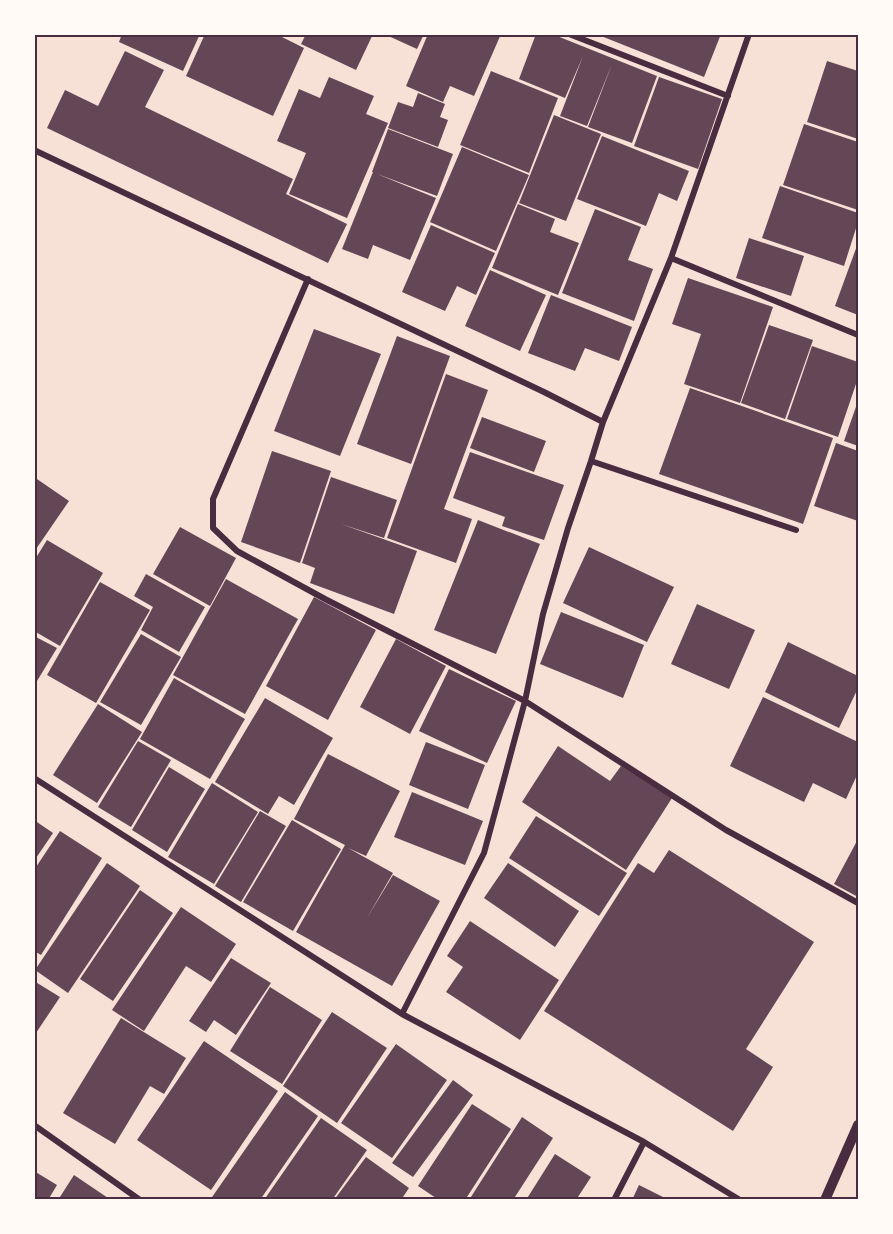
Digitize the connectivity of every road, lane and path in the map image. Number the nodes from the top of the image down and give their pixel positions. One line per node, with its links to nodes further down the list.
1 (569, 34): 3 (street)
2 (749, 34): 3 (street)
3 (728, 96): 5 (street)
4 (34, 150): 6 (street)
5 (671, 258): 7 (street); 8 (street)
6 (308, 279): 8 (street); 11 (street)
7 (858, 335)
8 (603, 422): 9 (street)
9 (591, 461): 10 (street); 11 (street)
10 (796, 530)
11 (525, 701): 13 (street); 14 (street)
12 (34, 778): 14 (street)
13 (858, 903)
14 (402, 1014): 17 (street)
15 (34, 1125): 18 (street)
16 (858, 1125): 21 (street)
17 (644, 1142): 19 (street); 20 (street)
18 (140, 1200)
19 (614, 1200)
20 (740, 1200)
21 (825, 1200)

